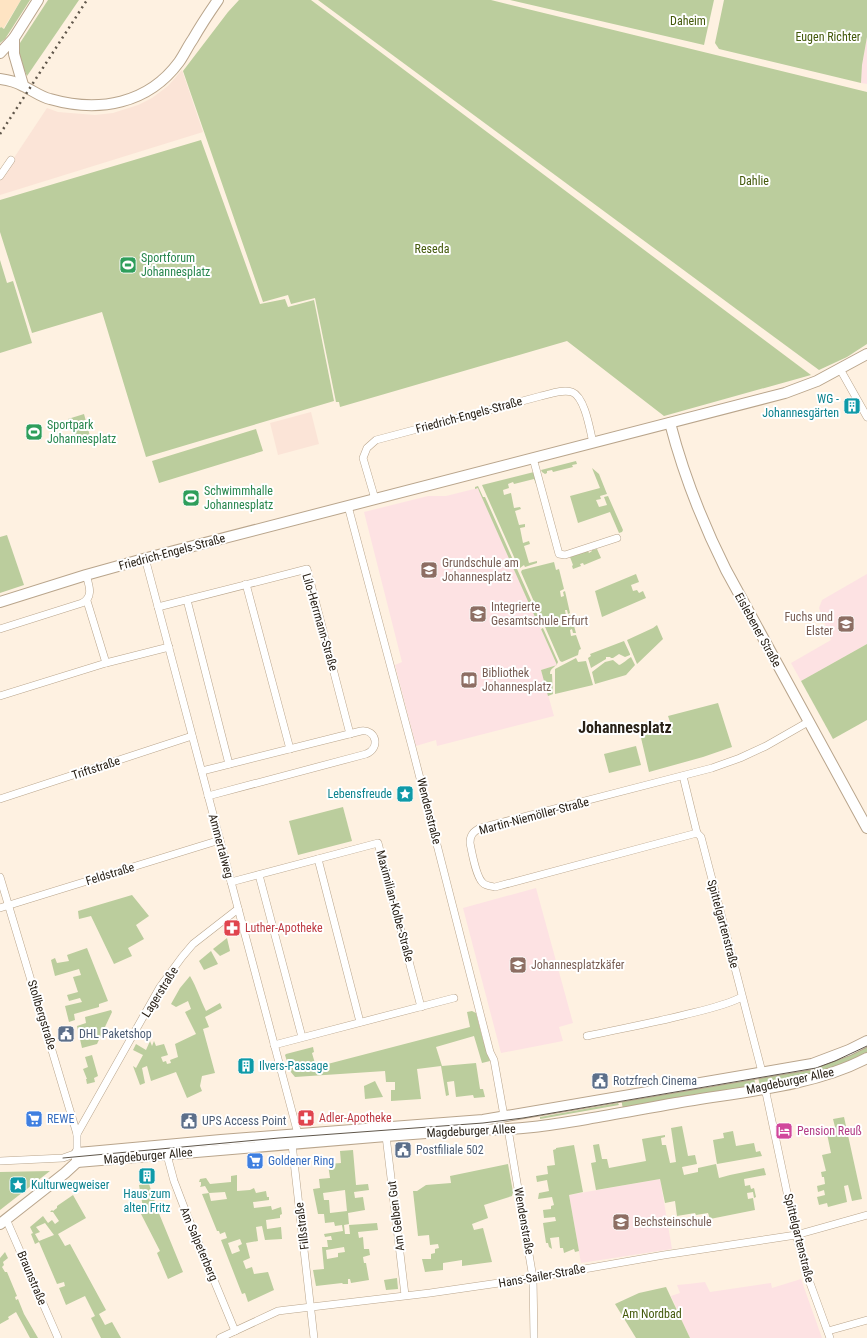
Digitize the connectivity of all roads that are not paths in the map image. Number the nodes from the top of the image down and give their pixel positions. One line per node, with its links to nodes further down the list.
1 (38, 0): 3 (main road)
2 (218, 0): 6 (main road)
3 (14, 38): 4 (main road); 6 (main road)
4 (0, 53)
5 (0, 79): 6 (main road)
6 (23, 85)
7 (11, 160): 8 (street)
8 (0, 176)
9 (867, 354): 10 (main road, Friedrich-Engels-Straße)
10 (840, 369): 11 (street); 12 (main road, Friedrich-Engels-Straße)
11 (867, 417)
12 (670, 423): 13 (main road, Friedrich-Engels-Straße); 29 (main road, Eislebener Straße)
13 (593, 443): 14 (main road, Friedrich-Engels-Straße); 15 (street, Friedrich-Engels-Straße)
14 (533, 458): 15 (main road, Friedrich-Engels-Straße); 17 (street)
15 (375, 499): 16 (main road, Friedrich-Engels-Straße)
16 (348, 506): 18 (main road, Friedrich-Engels-Straße); 59 (street, Wendenstraße)
17 (617, 538)
18 (145, 558): 19 (main road, Friedrich-Engels-Straße); 24 (street, Ammertalweg)
19 (86, 575): 22 (street); 23 (main road, Friedrich-Engels-Straße)
20 (246, 584): 21 (street, Lilo-Herrmann-Straße); 30 (street, Lilo-Herrmann-Straße); 32 (street)
21 (187, 600): 24 (street, Lilo-Herrmann-Straße); 33 (street)
22 (87, 601): 25 (street); 27 (street)
23 (0, 602)
24 (158, 607): 26 (street, Ammertalweg)
25 (0, 629)
26 (168, 647): 27 (street); 31 (street, Ammertalweg)
27 (106, 662): 28 (street)
28 (0, 696)
29 (808, 722): 35 (street, Martin-Niemöller-Straße); 38 (main road, Eislebener Straße)
30 (350, 734): 32 (street); 36 (street)
31 (192, 736): 34 (street, Ammertalweg); 37 (street, Triftstraße)
32 (290, 749): 33 (street)
33 (229, 764): 34 (street)
34 (202, 772): 36 (street, Ammertalweg)
35 (683, 776): 39 (street, Spittelgartenstraße); 39 (street, Martin-Niemöller-Straße)
36 (208, 796): 40 (street, Ammertalweg)
37 (0, 799)
38 (867, 828)
39 (697, 833): 48 (street, Spittelgartenstraße)
40 (220, 840): 44 (street, Ammertalweg); 45 (street, Feldstraße)
41 (318, 859): 42 (street, Maximilian-Kolbe-Straße); 50 (street, Maximilian-Kolbe-Straße); 51 (street)
42 (259, 875): 44 (street, Maximilian-Kolbe-Straße); 53 (street)
43 (0, 877): 45 (street, Stollbergstraße)
44 (231, 882): 47 (street, Ammertalweg)
45 (9, 905): 46 (street, Feldstraße); 61 (street, Stollbergstraße)
46 (0, 908)
47 (238, 909): 55 (street, Ammertalweg); 61 (street, Lagerstraße)
48 (742, 997): 52 (street); 57 (street, Spittelgartenstraße)
49 (454, 998): 50 (street)
50 (421, 1007): 51 (street)
51 (360, 1022): 53 (street)
52 (587, 1036)
53 (302, 1037): 55 (street)
54 (867, 1040): 57 (main road, Magdeburger Allee)
55 (274, 1045): 62 (street, Ammertalweg)
56 (867, 1058): 58 (main road, Magdeburger Allee)
57 (762, 1072): 59 (main road, Magdeburger Allee)
58 (765, 1088): 60 (main road, Magdeburger Allee); 70 (street, Spittelgartenstraße)
59 (504, 1116): 62 (main road, Magdeburger Allee)
60 (508, 1129): 63 (main road, Magdeburger Allee); 71 (street, Wendenstraße)
61 (78, 1134): 66 (street, Stollbergstraße)
62 (298, 1134): 66 (main road, Magdeburger Allee)
63 (386, 1136): 64 (main road, Magdeburger Allee); 72 (street, Am Gelben Gut)
64 (292, 1144): 65 (main road, Magdeburger Allee); 73 (street, Filßstraße)
65 (167, 1155): 66 (main road, Magdeburger Allee); 75 (street, Am Salpeterberg)
66 (77, 1158): 67 (street, Magdeburger Allee); 69 (main road)
67 (0, 1162)
68 (867, 1216): 70 (street, Hans-Sailer-Straße)
69 (3, 1221): 77 (street, Braunstraße)
70 (796, 1235): 71 (street, Hans-Sailer-Straße); 76 (street, Spittelgartenstraße)
71 (534, 1278): 72 (street, Hans-Sailer-Straße); 80 (street, Wendenstraße)
72 (405, 1295): 73 (street, Hans-Sailer-Straße)
73 (311, 1307): 75 (street, Hans-Sailer-Straße); 79 (street, Filßstraße)
74 (867, 1320): 76 (street)
75 (235, 1331): 78 (street, Hans-Sailer-Straße)
76 (829, 1335)
77 (58, 1338)
78 (220, 1338)
79 (314, 1338)
80 (534, 1338)

